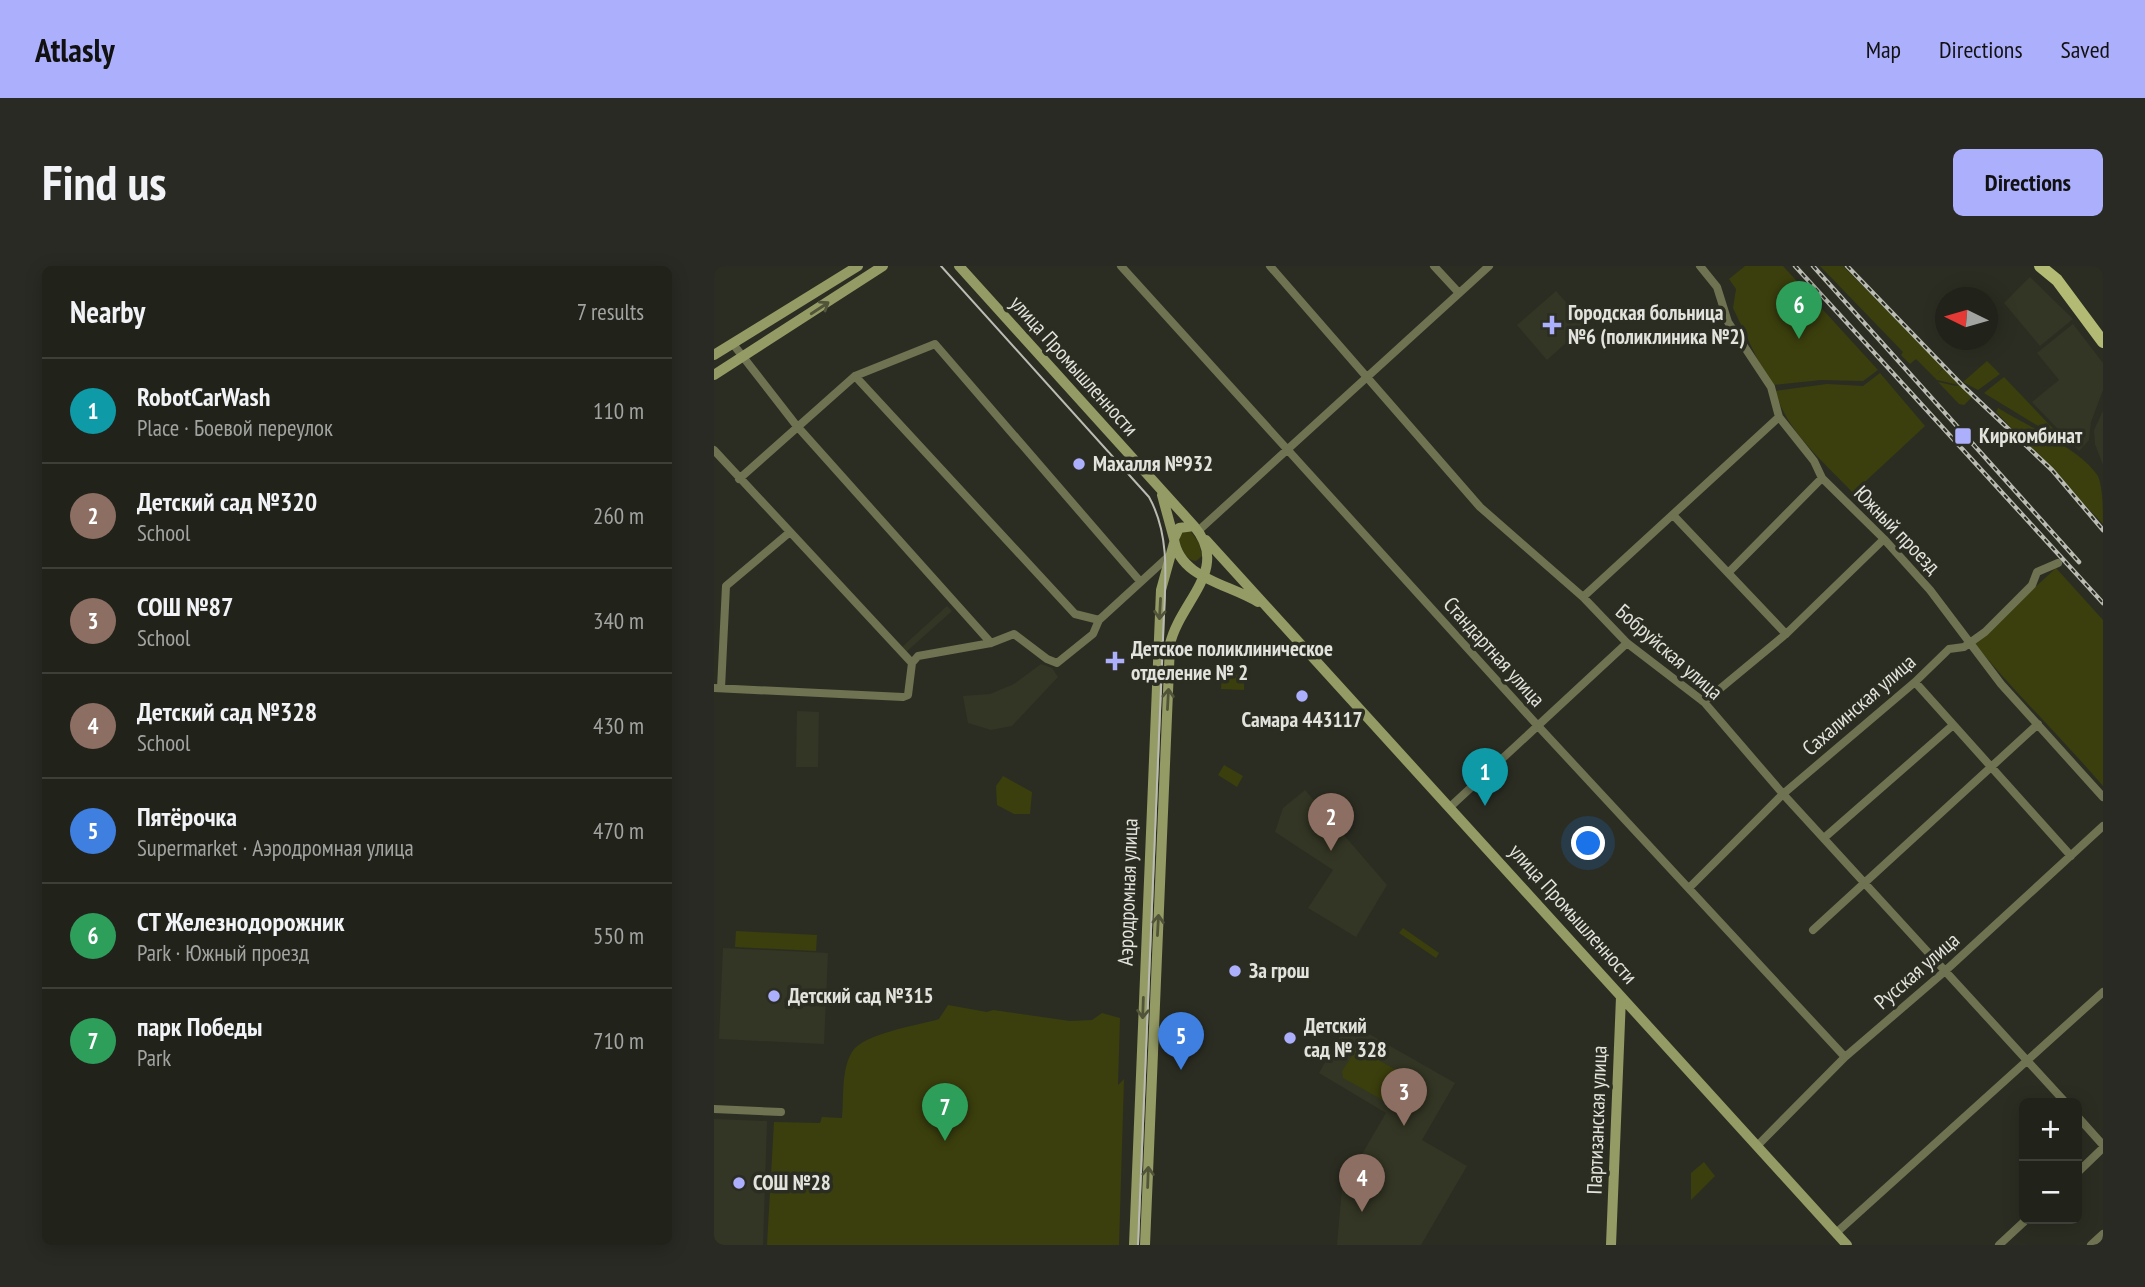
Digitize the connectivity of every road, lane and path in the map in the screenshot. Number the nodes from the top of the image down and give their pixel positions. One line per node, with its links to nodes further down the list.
1 (858, 266): 11 (main road)
2 (883, 266): 12 (main road, one-way to 2)
3 (959, 266): 26 (main road, улица Промышленности)
4 (1121, 266): 22 (street, Стандартная улица)
5 (1270, 266): 19 (street, Бобруйская улица)
6 (1434, 266): 10 (street)
7 (1489, 266): 10 (street)
8 (1700, 266): 20 (street, Южный проезд)
9 (2040, 266): 13 (main road)
10 (1459, 293): 19 (street)
11 (782, 314): 12 (main road); 14 (main road)
12 (791, 327): 16 (main road)
13 (2103, 342)
14 (733, 344): 15 (main road); 16 (street)
15 (714, 355)
16 (743, 359): 17 (main road); 21 (street)
17 (714, 375)
18 (855, 376): 21 (street); 37 (street); 40 (street)
19 (1366, 377): 22 (street); 38 (street, Бобруйская улица)
20 (1779, 417): 24 (street, Южный проезд); 27 (street)
21 (796, 425): 25 (street); 43 (street)
22 (1287, 447): 29 (street); 50 (street, Стандартная улица)
23 (714, 450): 25 (street)
24 (1822, 478): 30 (street, Южный проезд); 35 (street)
25 (739, 479): 28 (street)
26 (1161, 493): 29 (main road, улица Промышленности); 31 (main road, улица Промышленности)
27 (1674, 516): 35 (street); 38 (street)
28 (790, 532): 45 (street); 47 (street)
29 (1201, 536): 31 (main road); 33 (main road); 36 (main road); 39 (main road, улица Промышленности)
30 (1884, 539): 41 (street); 42 (street, Южный проезд)
31 (1174, 541): 32 (main road, Аэродромная улица); 33 (main road, улица Промышленности)
32 (1168, 557): 37 (street); 77 (main road, Аэродромная улица, one-way to 77)
33 (1186, 563): 36 (main road, улица Промышленности)
34 (2058, 564): 42 (street, Сахалинская улица)
35 (1729, 572): 41 (street)
36 (1203, 576): 39 (main road, улица Промышленности); 78 (main road, Аэродромная улица, one-way to 36)
37 (1139, 580): 40 (street)
38 (1583, 597): 44 (street, Бобруйская улица)
39 (1269, 609): 55 (main road, улица Промышленности)
40 (1099, 620): 43 (street)
41 (1786, 634): 48 (street)
42 (1971, 642): 46 (street, Сахалинская улица); 49 (street, Южный проезд)
43 (991, 643): 45 (street)
44 (1627, 643): 48 (street, Бобруйская улица); 50 (street)
45 (912, 663): 47 (street)
46 (1915, 682): 51 (street); 53 (street, Сахалинская улица)
47 (717, 688)
48 (1703, 702): 53 (street, Бобруйская улица)
49 (2038, 724): 52 (street); 54 (street, Южный проезд)
50 (1538, 726): 55 (street); 60 (street, Стандартная улица)
51 (1952, 726): 52 (street); 57 (street)
52 (1992, 767): 58 (street); 59 (street)
53 (1783, 794): 57 (street, Бобруйская улица); 60 (street, Сахалинская улица)
54 (2103, 797)
55 (1450, 807): 64 (main road, улица Промышленности)
56 (2103, 826): 58 (street, Русская улица)
57 (1824, 838): 59 (street, Бобруйская улица)
58 (2071, 856): 62 (street, Русская улица)
59 (1864, 883): 61 (street); 62 (street, Бобруйская улица)
60 (1689, 888): 65 (street, Стандартная улица)
61 (1813, 930)
62 (1944, 972): 65 (street, Русская улица); 66 (street, Бобруйская улица)
63 (2103, 992): 66 (street)
64 (1621, 997): 71 (main road, улица Промышленности); 79 (main road, Партизанская улица)
65 (1844, 1057): 71 (street, Русская улица)
66 (2026, 1059): 67 (street, Бобруйская улица); 75 (street)
67 (2061, 1098)
68 (714, 1109): 69 (street)
69 (780, 1112)
70 (2082, 1121): 72 (street)
71 (1758, 1146): 75 (main road, улица Промышленности)
72 (2103, 1147): 73 (street)
73 (2082, 1168)
74 (2022, 1224): 81 (street)
75 (1836, 1233): 80 (main road, улица Промышленности)
76 (2103, 1234): 82 (street)
77 (1134, 1245)
78 (1145, 1245)
79 (1611, 1245)
80 (1847, 1245)
81 (1999, 1245)
82 (2091, 1245)

